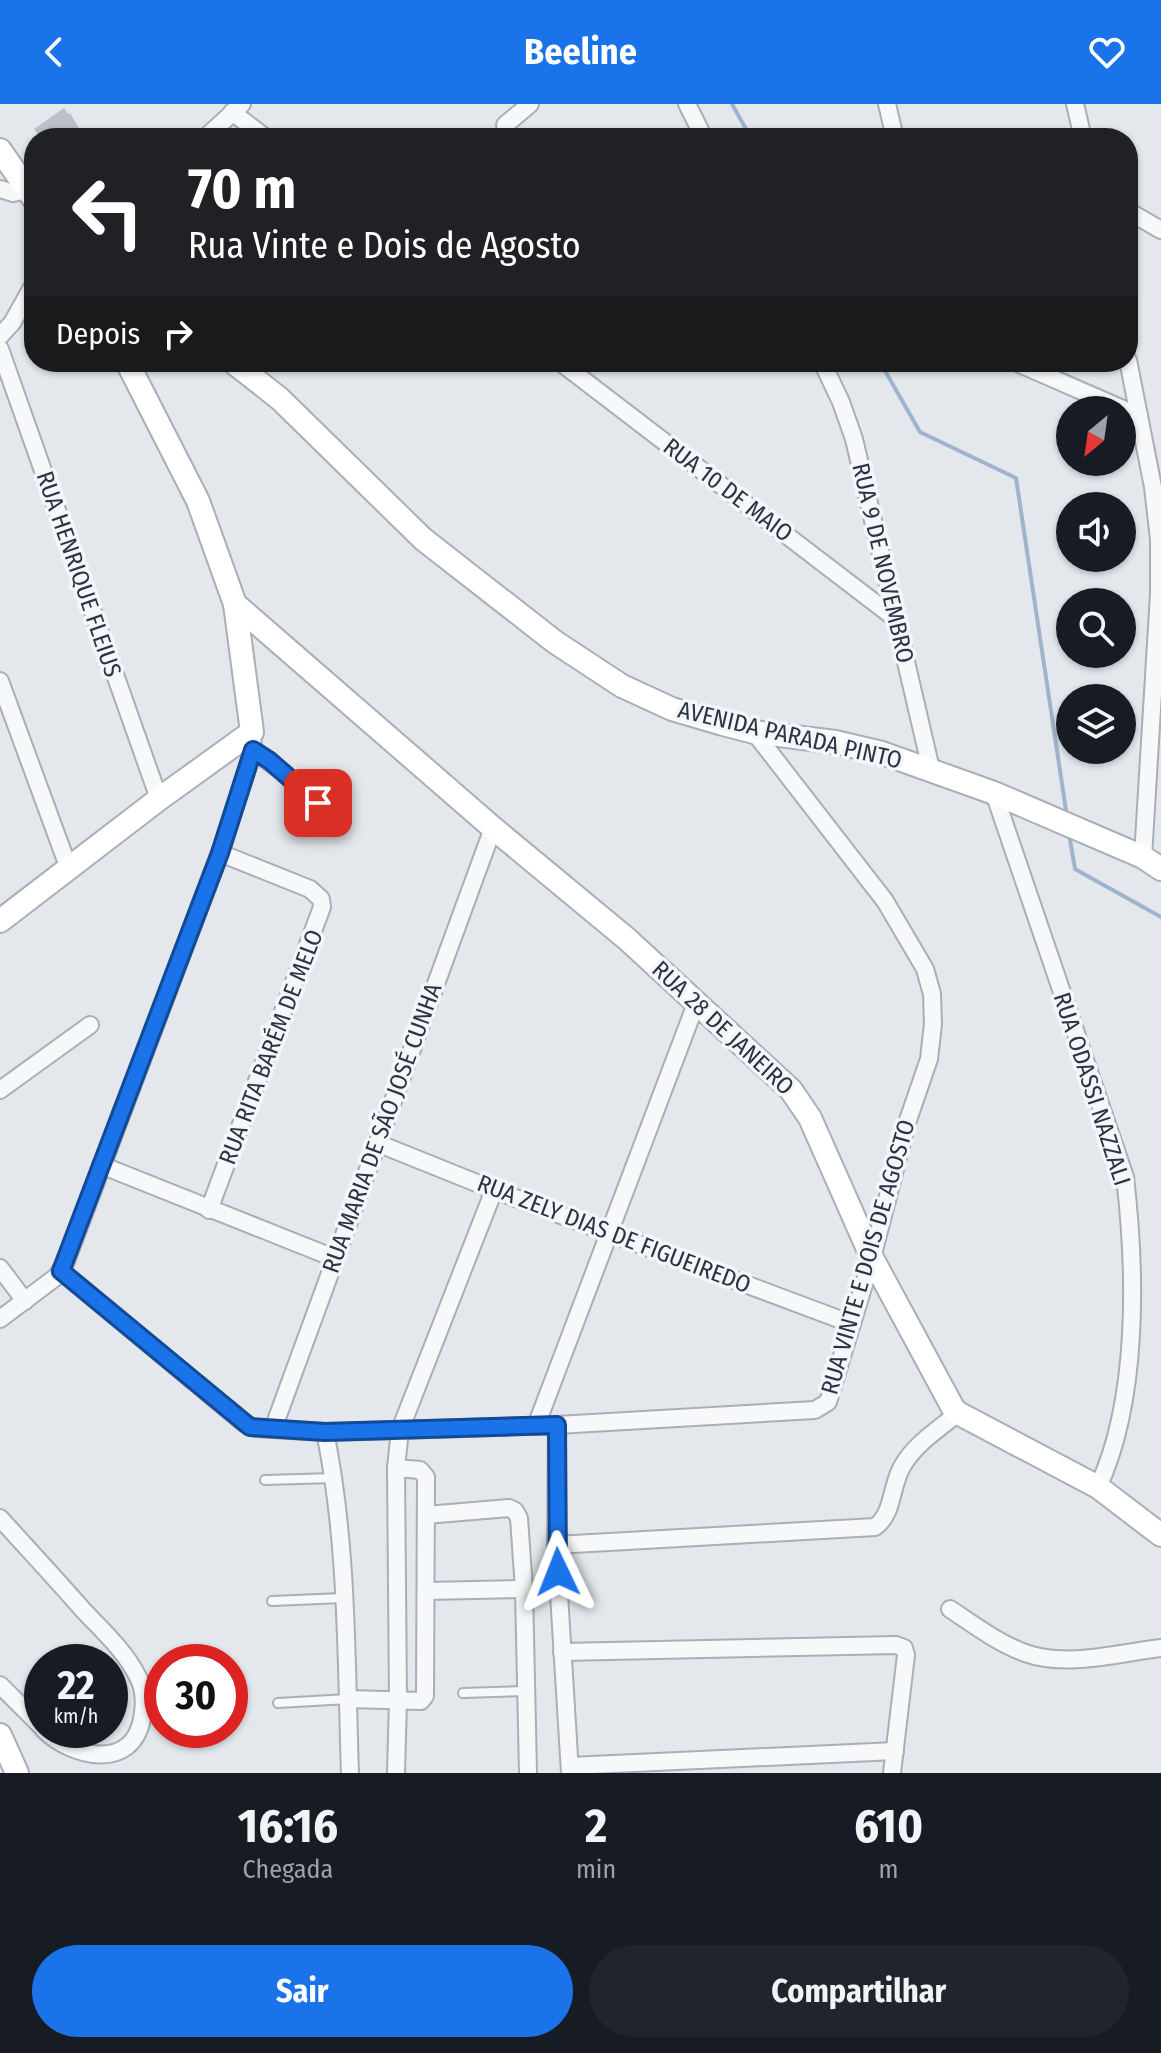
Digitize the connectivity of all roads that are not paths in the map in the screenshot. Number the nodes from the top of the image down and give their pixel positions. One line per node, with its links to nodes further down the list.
1 (530, 104): 6 (street)
2 (687, 104): 9 (street)
3 (887, 104): 10 (street)
4 (1075, 104): 11 (street)
5 (237, 108): 7 (street); 8 (street)
6 (505, 125)
7 (216, 128)
8 (256, 128)
9 (696, 128)
10 (893, 128)
11 (1081, 128)
12 (0, 150): 13 (street)
13 (24, 185)
14 (0, 189): 15 (street)
15 (24, 194)
16 (1138, 217): 17 (street)
17 (1161, 230)
18 (24, 302): 19 (street)
19 (0, 336)
20 (0, 349): 36 (street, RUA HENRIQUE FLEIUS)
21 (132, 372): 29 (street)
22 (246, 372): 32 (street, AVENIDA PARADA PINTO)
23 (573, 372): 30 (street, RUA 10 DE MAIO)
24 (827, 372): 30 (street, RUA 9 DE NOVEMBRO)
25 (1038, 372): 27 (street)
26 (1130, 372): 27 (street)
27 (1139, 416): 28 (street)
28 (1160, 594): 40 (street)
29 (235, 604): 33 (street); 38 (street, RUA 28 DE JANEIRO)
30 (896, 619): 34 (street, RUA 9 DE NOVEMBRO)
31 (0, 681): 41 (street)
32 (754, 732): 34 (street, AVENIDA PARADA PINTO); 52 (street, RUA VINTE E DOIS DE AGOSTO)
33 (253, 741): 36 (street); 37 (street); 39 (street)
34 (931, 769): 35 (street, AVENIDA PARADA PINTO)
35 (994, 793): 40 (street, AVENIDA PARADA PINTO); 67 (street, RUA ODASSI NAZZALI)
36 (159, 799): 41 (street)
37 (337, 821)
38 (493, 828): 43 (street, RUA 28 DE JANEIRO); 46 (street, RUA MARIA DE SÃO JOSÉ CUNHA)
39 (220, 853): 47 (street); 49 (street, RUA RITA BARÉM DE MELO)
40 (1152, 863)
41 (69, 869): 42 (street)
42 (0, 921)
43 (697, 1001): 50 (street); 52 (street, RUA 28 DE JANEIRO)
44 (90, 1025): 45 (street)
45 (0, 1090)
46 (377, 1143): 48 (street, RUA ZELY DIAS DE FIGUEIREDO); 51 (street, RUA MARIA DE SÃO JOSÉ CUNHA)
47 (101, 1165): 49 (street); 54 (street)
48 (494, 1190): 50 (street, RUA ZELY DIAS DE FIGUEIREDO); 62 (street)
49 (209, 1210): 51 (street)
50 (608, 1232): 57 (street, RUA ZELY DIAS DE FIGUEIREDO); 60 (street)
51 (334, 1258): 61 (street, RUA MARIA DE SÃO JOSÉ CUNHA)
52 (872, 1258): 57 (street, RUA VINTE E DOIS DE AGOSTO); 58 (street, RUA 28 DE JANEIRO)
53 (0, 1268): 55 (street)
54 (61, 1271): 55 (street); 61 (street, RUA VINTE E DOIS DE AGOSTO)
55 (25, 1301): 56 (street)
56 (0, 1319)
57 (852, 1324): 59 (street, RUA VINTE E DOIS DE AGOSTO)
58 (958, 1413): 67 (street, RUA 28 DE JANEIRO); 71 (street)
59 (557, 1425): 60 (street, RUA VINTE E DOIS DE AGOSTO); 71 (street)
60 (536, 1426): 62 (street, RUA VINTE E DOIS DE AGOSTO)
61 (273, 1429): 63 (street, RUA VINTE E DOIS DE AGOSTO)
62 (400, 1430): 63 (street, RUA VINTE E DOIS DE AGOSTO); 64 (street)
63 (325, 1432): 65 (street)
64 (396, 1468): 68 (street); 85 (street)
65 (334, 1477): 66 (lane); 74 (street)
66 (265, 1480)
67 (1098, 1487): 70 (street, RUA 28 DE JANEIRO)
68 (426, 1515): 72 (street); 73 (street)
69 (0, 1518): 77 (street)
70 (1161, 1535)
71 (556, 1545): 79 (street)
72 (524, 1589): 73 (street); 82 (street)
73 (426, 1591): 85 (street)
74 (343, 1598): 75 (lane); 84 (street)
75 (272, 1601)
76 (950, 1609): 78 (street)
77 (115, 1644)
78 (1161, 1648)
79 (562, 1652): 92 (street); 93 (street)
80 (128, 1661): 89 (street)
81 (0, 1685): 87 (street)
82 (526, 1691): 83 (lane); 97 (street)
83 (463, 1693)
84 (348, 1699): 85 (street); 86 (lane); 95 (street)
85 (398, 1700): 96 (street)
86 (278, 1703)
87 (24, 1710)
88 (0, 1735): 94 (street)
89 (128, 1745)
90 (70, 1748): 91 (street)
91 (122, 1748)
92 (896, 1765): 93 (street)
93 (570, 1770)
94 (17, 1773)
95 (350, 1773)
96 (396, 1773)
97 (528, 1773)

